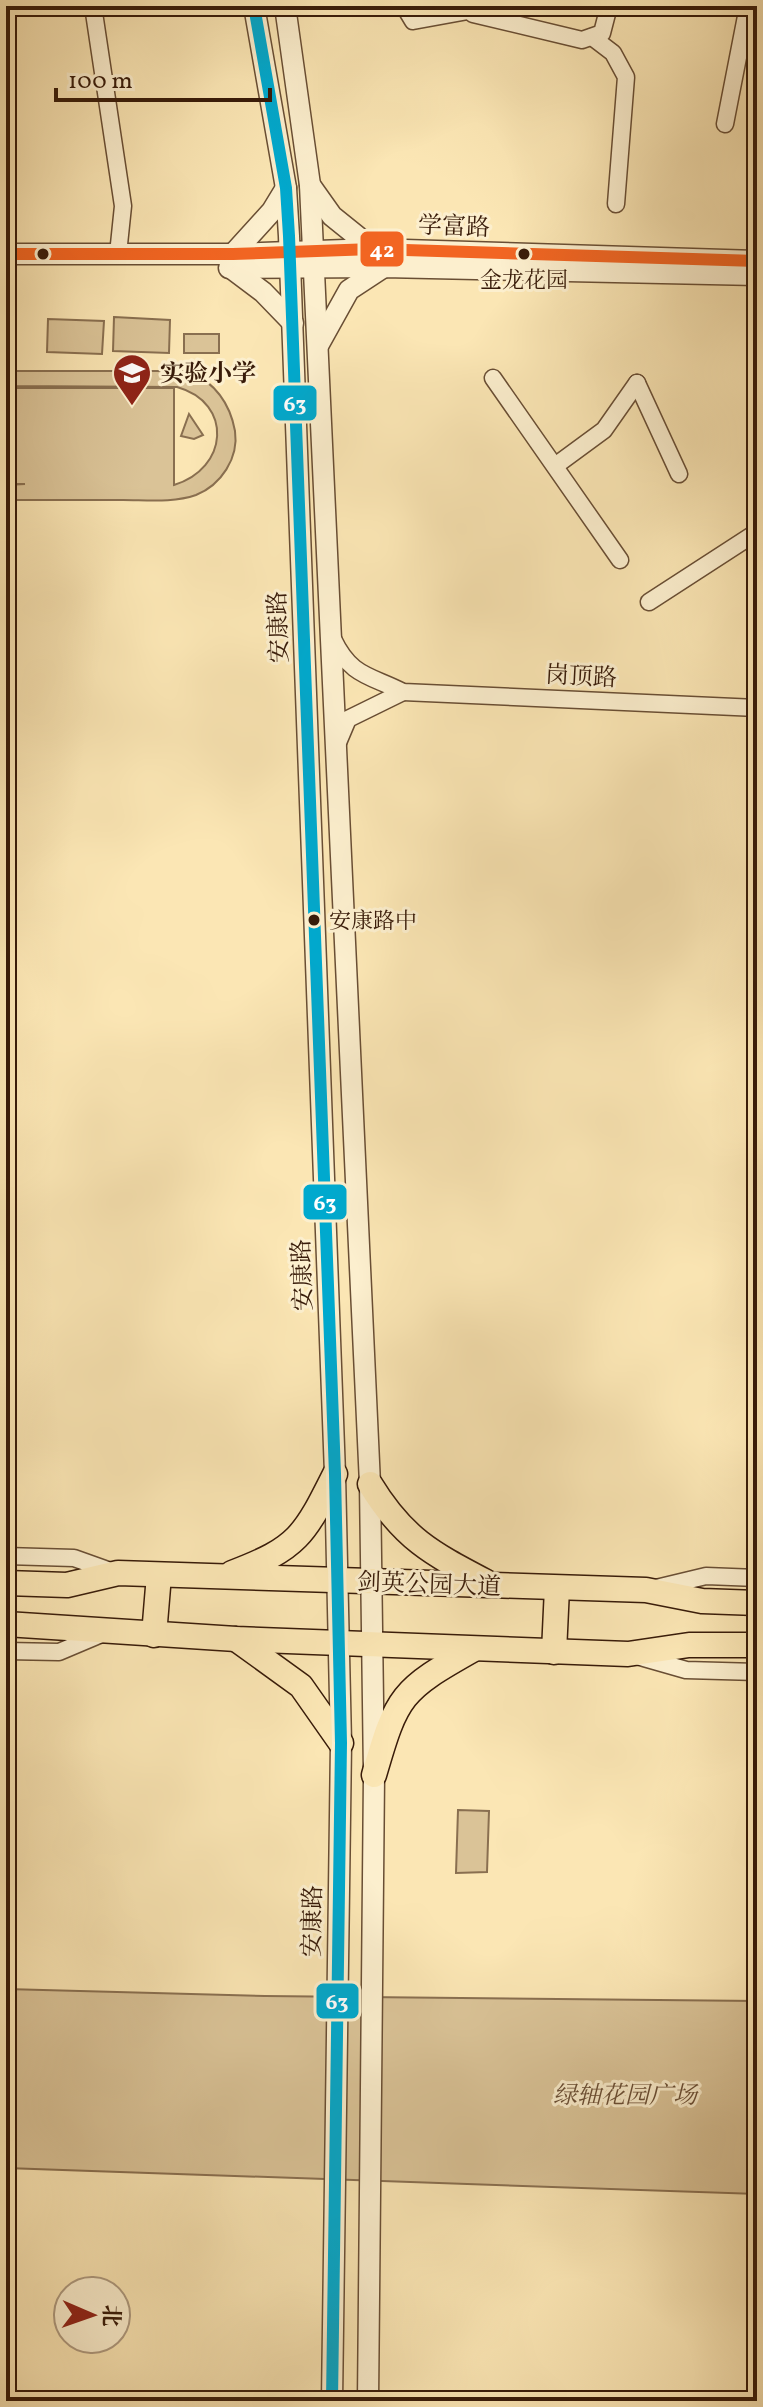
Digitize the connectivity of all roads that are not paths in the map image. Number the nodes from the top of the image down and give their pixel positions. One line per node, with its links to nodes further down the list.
1 (93, 6): 14 (street)
2 (254, 6): 11 (street, 安康路)
3 (285, 6): 10 (street)
4 (404, 6): 7 (street)
5 (609, 6): 8 (street)
6 (748, 6): 9 (street)
7 (467, 8): 8 (street)
8 (592, 37): 12 (street)
9 (725, 124)
10 (310, 185): 15 (street); 16 (street)
11 (286, 188): 17 (street); 20 (street, 安康路)
12 (616, 204)
13 (6, 254): 14 (street, 学富路)
14 (118, 254): 17 (street, 学富路)
15 (379, 258): 16 (street, 学富路); 18 (street, 学富路); 21 (street, 学富路); 23 (street)
16 (314, 259): 17 (street, 学富路); 20 (street, 学富路); 23 (street)
17 (232, 261): 19 (street, 学富路); 20 (street, 学富路); 22 (street)
18 (757, 261)
19 (6, 267)
20 (291, 267): 22 (street, 安康路)
21 (757, 275)
22 (293, 323): 25 (street, 安康路)
23 (319, 344): 26 (street)
24 (493, 378): 27 (street)
25 (296, 409): 26 (street); 36 (street, 安康路)
26 (322, 409): 32 (street)
27 (555, 466): 28 (street); 30 (street)
28 (679, 474)
29 (757, 532): 31 (street)
30 (620, 560)
31 (649, 602)
32 (332, 635): 33 (street); 35 (street)
33 (403, 692): 34 (street, 岗顶路); 35 (street)
34 (757, 708)
35 (337, 745): 37 (street)
36 (335, 1474): 41 (main road); 43 (street, 安康路)
37 (370, 1484): 44 (street); 46 (main road)
38 (6, 1556): 39 (street)
39 (118, 1573): 40 (main road, 剑英公园大道); 45 (main road, 剑英公园大道)
40 (159, 1575): 41 (main road, 剑英公园大道); 52 (main road)
41 (222, 1577): 43 (main road, 剑英公园大道)
42 (757, 1578): 48 (street)
43 (337, 1581): 44 (main road, 剑英公园大道); 54 (street, 安康路)
44 (371, 1582): 46 (main road, 剑英公园大道); 55 (street)
45 (6, 1583)
46 (495, 1587): 47 (main road, 剑英公园大道)
47 (557, 1588): 48 (main road, 剑英公园大道); 59 (main road)
48 (646, 1590): 49 (main road, 剑英公园大道)
49 (757, 1603)
50 (6, 1624): 51 (main road)
51 (106, 1632): 52 (main road); 58 (street)
52 (154, 1635): 53 (main road)
53 (236, 1639): 54 (main road); 62 (main road)
54 (339, 1644): 55 (main road); 62 (street, 安康路)
55 (372, 1645): 57 (main road); 63 (street)
56 (757, 1645): 60 (main road)
57 (474, 1649): 59 (main road); 63 (main road)
58 (6, 1651)
59 (554, 1652): 60 (main road)
60 (628, 1654): 61 (street)
61 (757, 1672)
62 (341, 1743): 64 (street, 安康路)
63 (374, 1775): 65 (street)
64 (332, 2396): 65 (street)
65 (368, 2397)

